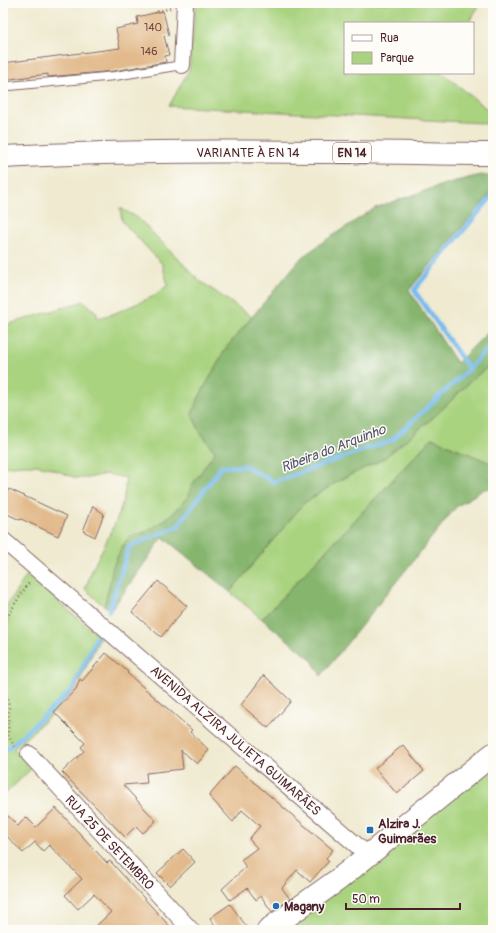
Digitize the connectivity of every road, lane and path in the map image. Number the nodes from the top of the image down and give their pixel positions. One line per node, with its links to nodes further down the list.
1 (185, 3): 2 (street)
2 (182, 65): 3 (lane)
3 (10, 86)
4 (493, 154): 5 (main road, VARIANTE À EN 14 / EN 14)
5 (3, 157)
6 (3, 540): 7 (street, AVENIDA ALZIRA JULIETA GUIMARÃES)
7 (38, 569): 8 (path); 13 (street, AVENIDA ALZIRA JULIETA GUIMARÃES)
8 (3, 626)
9 (3, 680): 10 (path)
10 (15, 748)
11 (29, 754): 14 (street, RUA 25 DE SETEMBRO)
12 (493, 754): 13 (main road)
13 (368, 855): 15 (main road)
14 (191, 930)
15 (268, 930)

